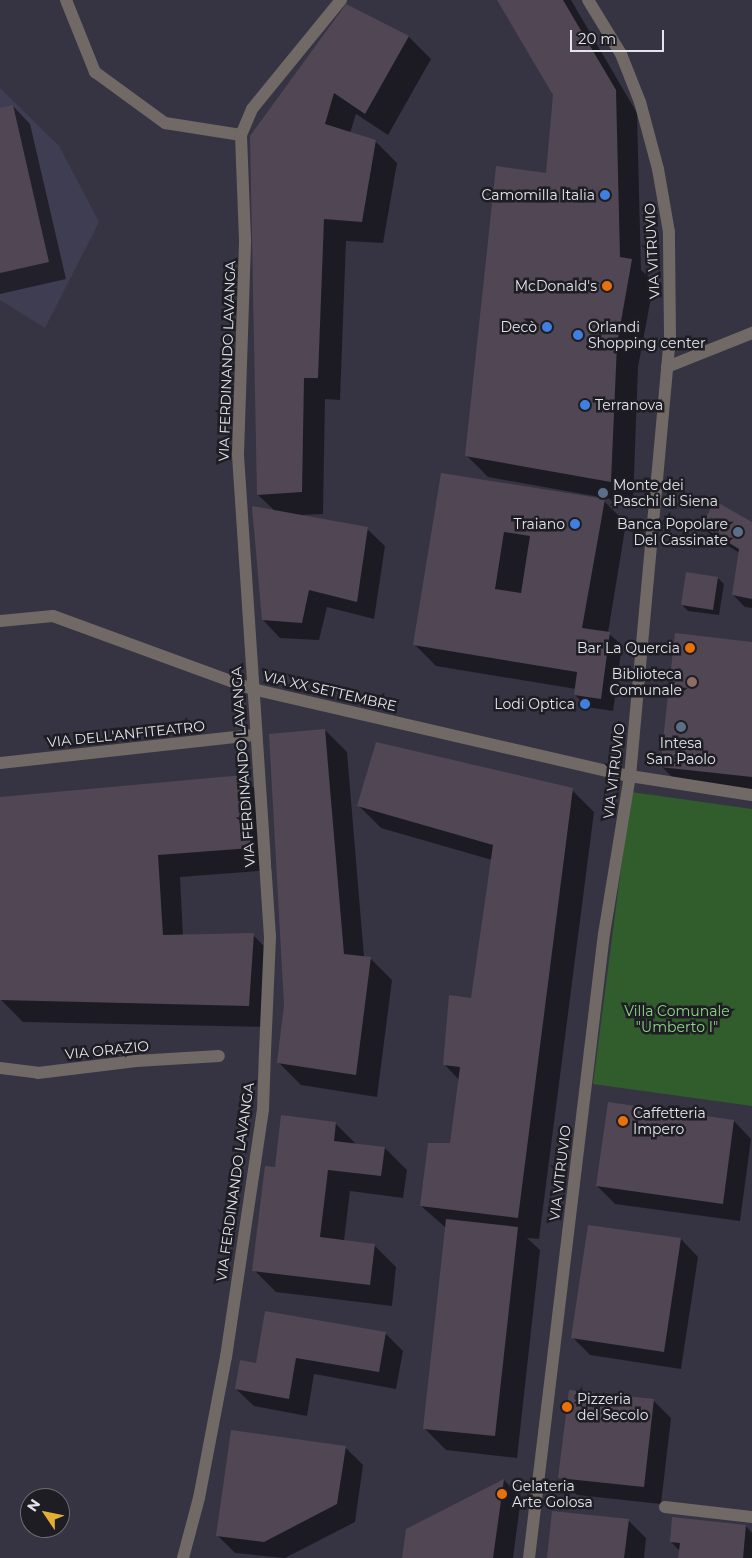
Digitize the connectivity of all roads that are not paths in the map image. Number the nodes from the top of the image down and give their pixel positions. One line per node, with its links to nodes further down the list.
1 (66, 0): 4 (street)
2 (341, 0): 4 (street, VIA FERDINANDO LAVANGA)
3 (588, 0): 6 (street, VIA VITRUVIO)
4 (241, 135): 8 (street, VIA FERDINANDO LAVANGA)
5 (749, 334): 6 (street)
6 (667, 367): 11 (street, VIA VITRUVIO)
7 (0, 621): 8 (street, VIA XX SETTEMBRE)
8 (252, 688): 9 (street, VIA FERDINANDO LAVANGA); 11 (street, VIA XX SETTEMBRE)
9 (255, 735): 10 (street, VIA DELL'ANFITEATRO); 17 (street, VIA FERDINANDO LAVANGA)
10 (0, 763)
11 (630, 776): 12 (street, VIA XX SETTEMBRE); 18 (street, VIA VITRUVIO)
12 (752, 795)
13 (218, 1056): 14 (street, VIA ORAZIO)
14 (0, 1068)
15 (665, 1507): 16 (street)
16 (752, 1517)
17 (183, 1558)
18 (529, 1558)

